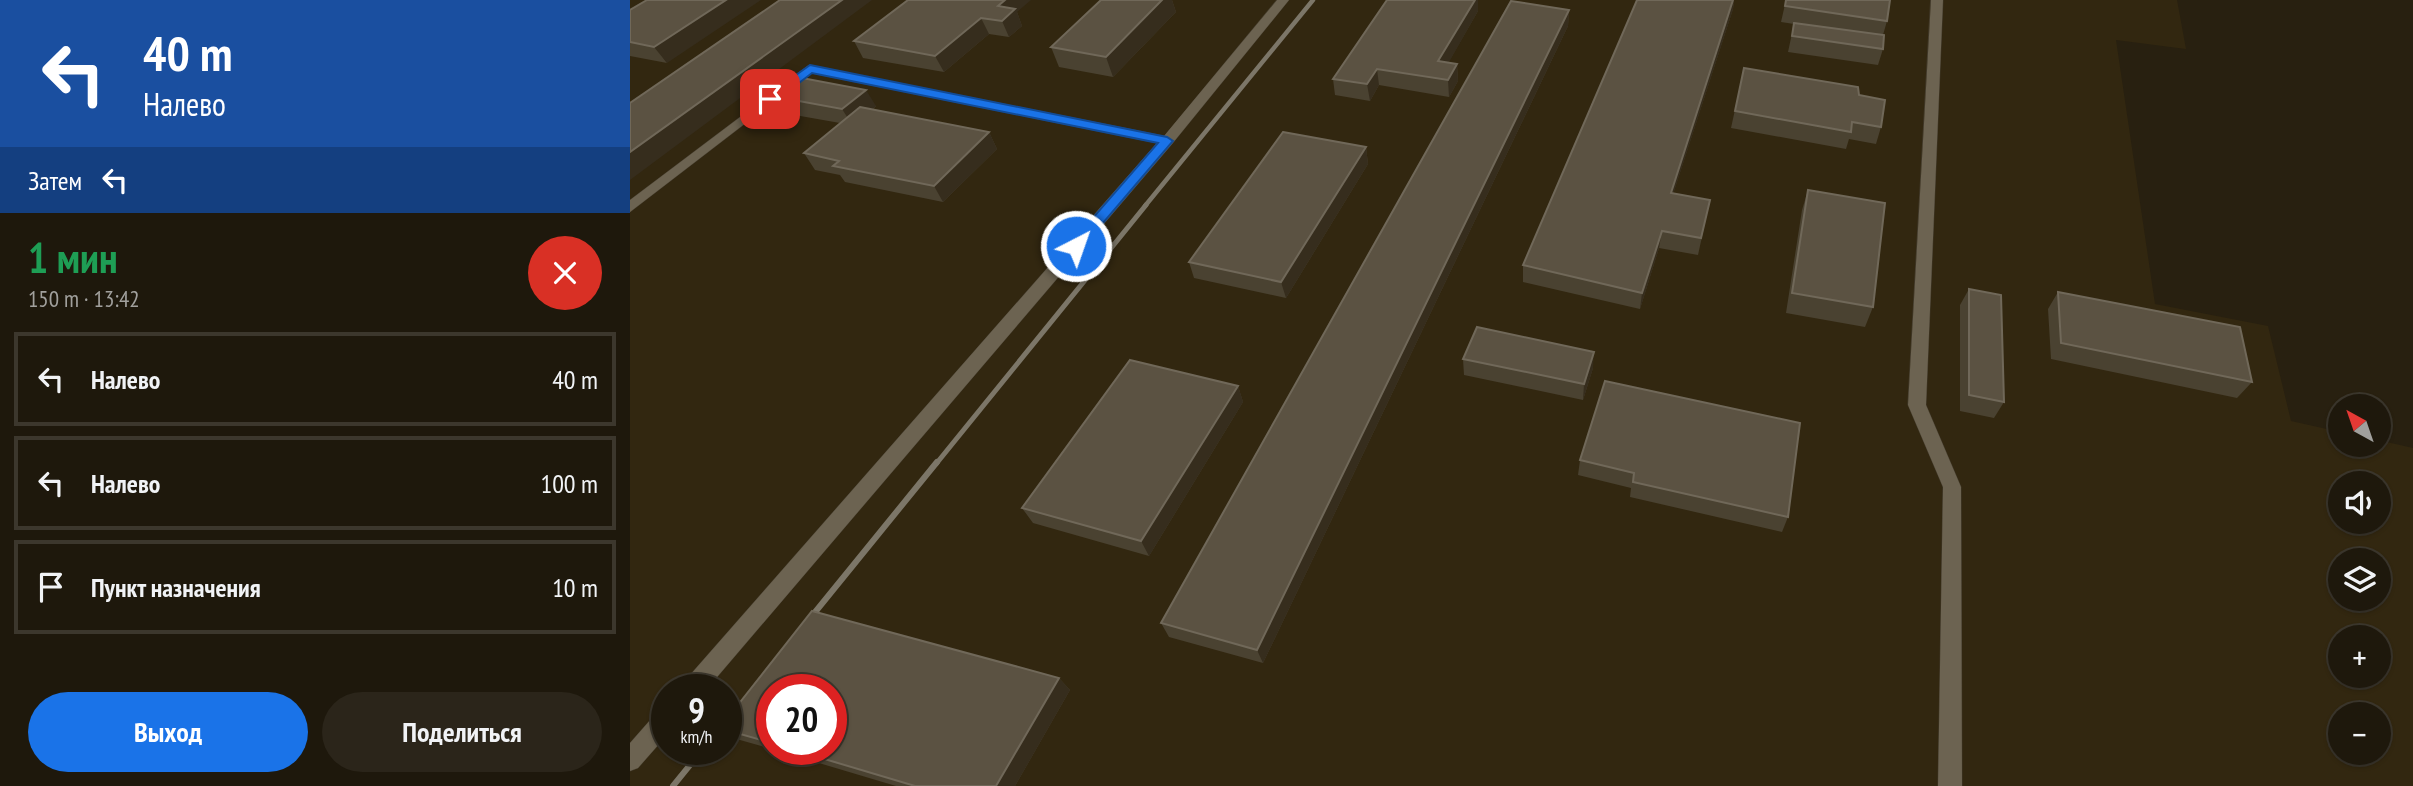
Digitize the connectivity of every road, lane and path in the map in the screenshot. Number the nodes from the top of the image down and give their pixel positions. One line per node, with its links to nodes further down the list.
1 (1283, 0): 3 (lane)
2 (1937, 0): 8 (lane)
3 (1167, 141): 4 (lane); 5 (lane)
4 (630, 207)
5 (705, 674)
6 (651, 736): 7 (lane)
7 (630, 760)
8 (1950, 786)

